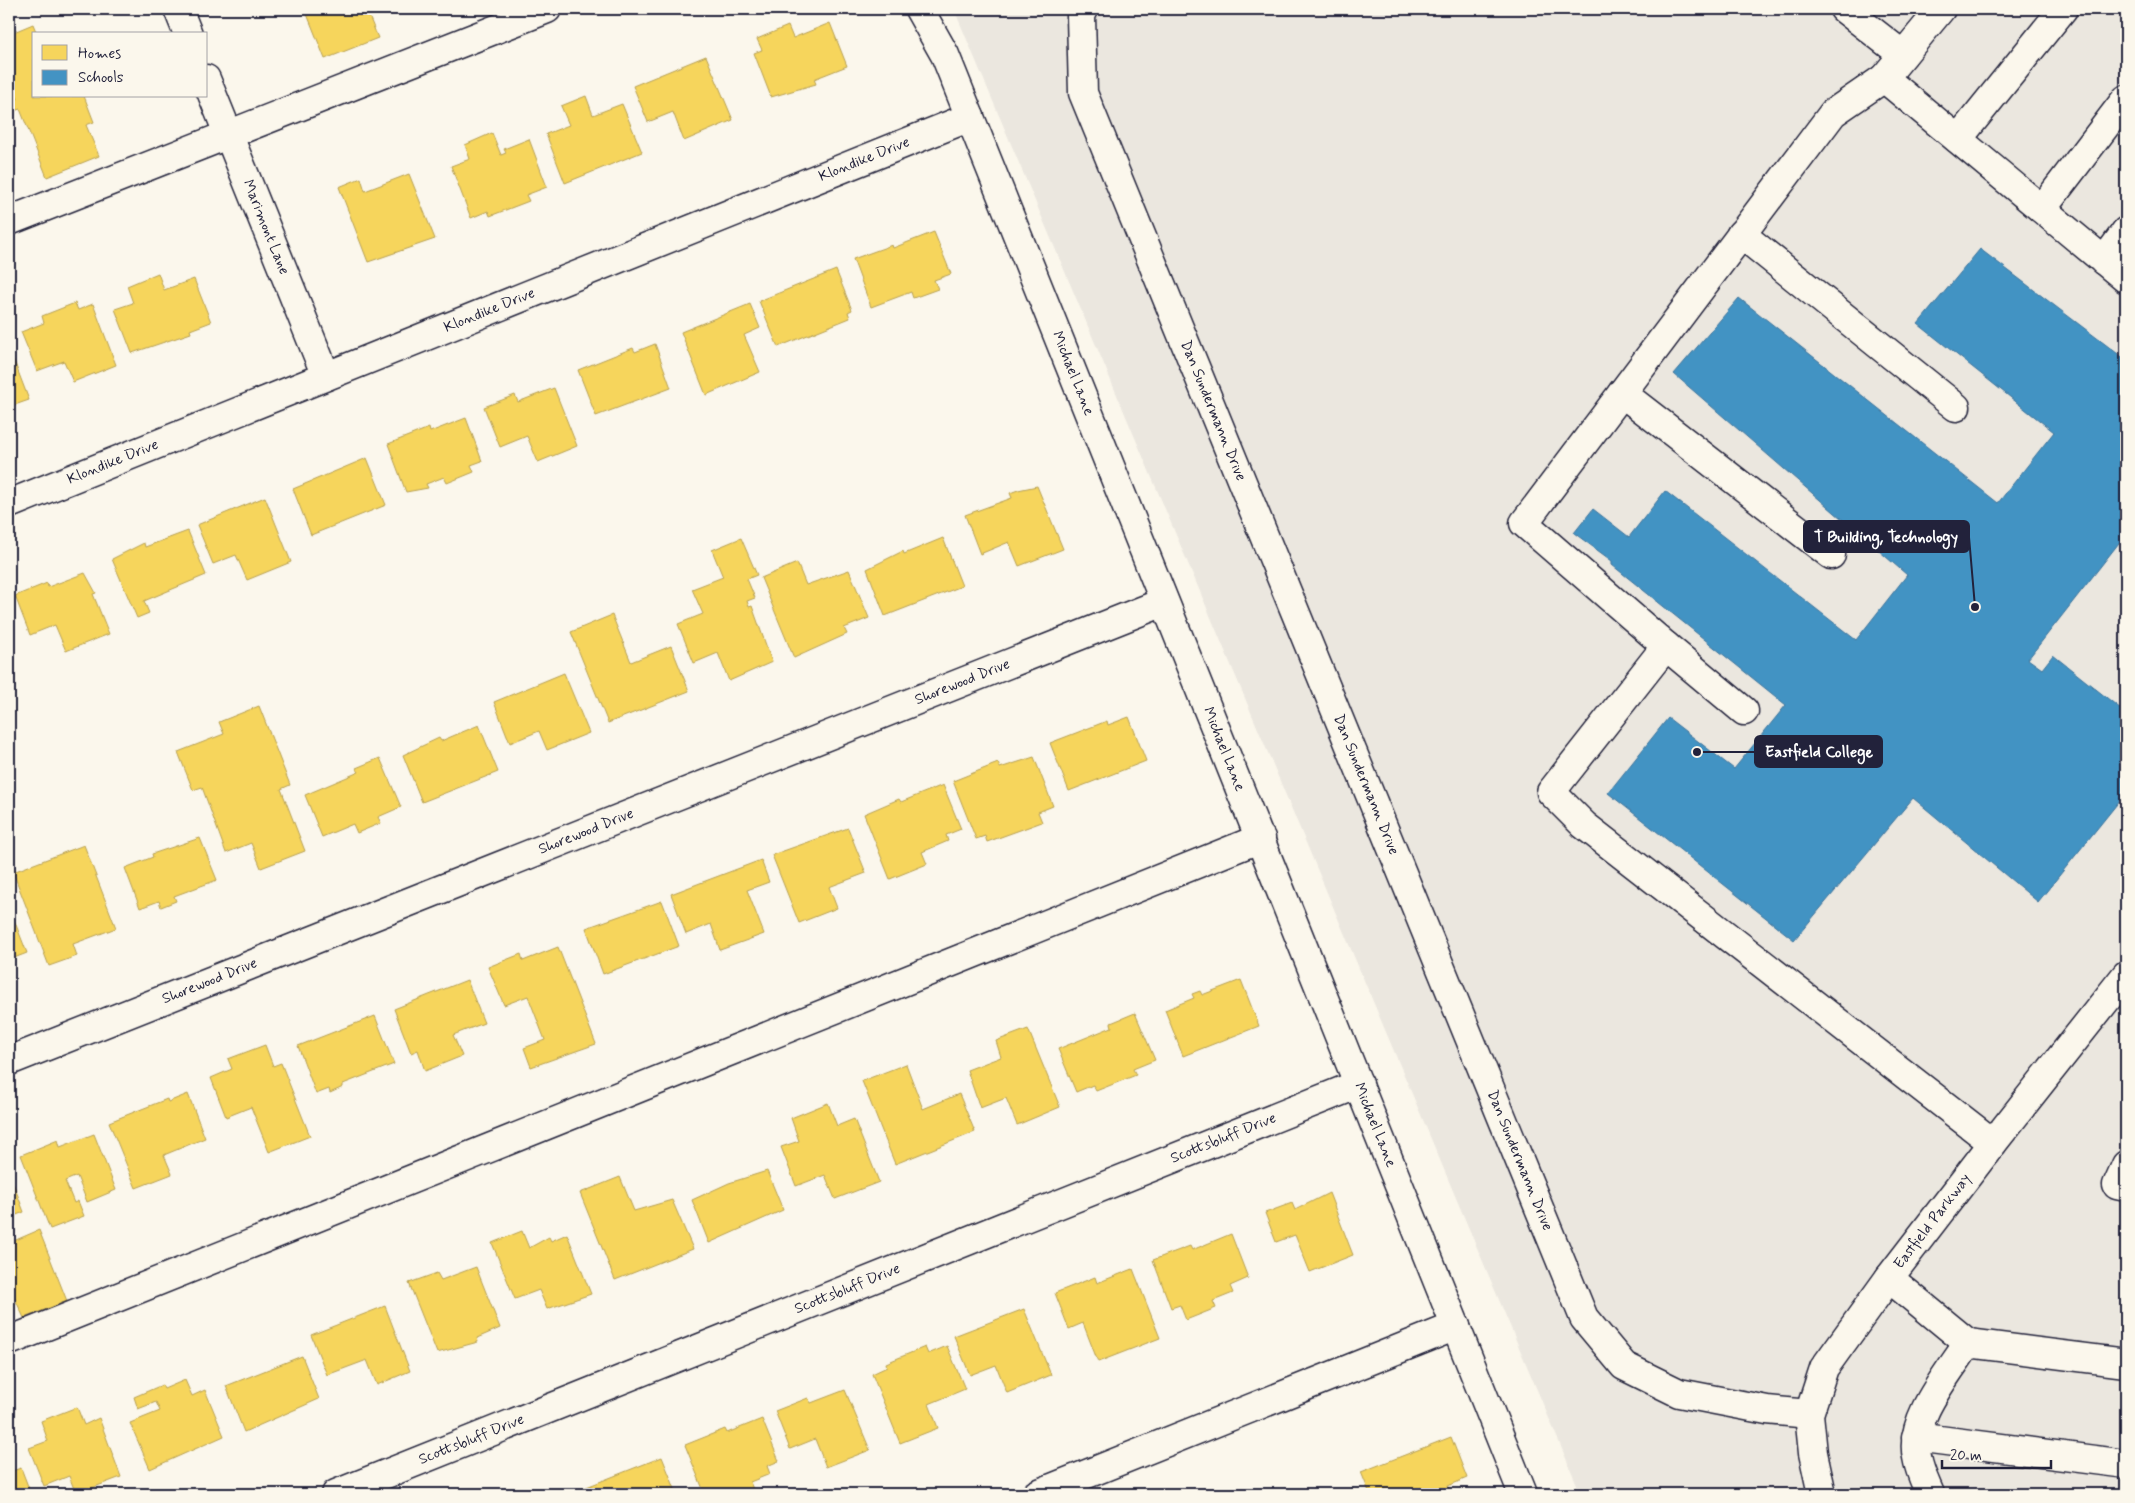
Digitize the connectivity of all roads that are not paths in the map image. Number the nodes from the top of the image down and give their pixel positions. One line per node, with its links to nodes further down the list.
1 (178, 9): 8 (street)
2 (547, 9): 14 (street)
3 (919, 9): 13 (street, Michael Lane)
4 (1084, 9): 42 (street, Dan Sundermann Drive)
5 (1844, 9): 9 (street)
6 (1941, 9): 9 (street)
7 (2063, 9): 15 (street)
8 (187, 32)
9 (1903, 55): 10 (street)
10 (1884, 78): 15 (street); 19 (street)
11 (208, 84): 14 (street, Marimont Lane)
12 (2126, 99): 16 (street)
13 (970, 117): 22 (street, Klondike Drive); 27 (street, Michael Lane)
14 (228, 135): 17 (street); 22 (street, Marimont Lane)
15 (1958, 139): 16 (street)
16 (2042, 209): 20 (street)
17 (9, 221)
18 (2126, 232): 20 (street)
19 (1741, 234): 23 (street); 24 (street)
20 (2104, 261): 21 (street)
21 (2126, 279)
22 (326, 376): 25 (street, Klondike Drive)
23 (1622, 393): 26 (street); 28 (street)
24 (1956, 408)
25 (9, 504)
26 (1831, 556)
27 (1164, 602): 30 (street, Michael Lane); 32 (street, Shorewood Drive)
28 (1666, 646): 29 (street); 34 (street)
29 (1744, 711)
30 (1261, 838): 33 (street, Michael Lane); 39 (street)
31 (2124, 983): 34 (street, Eastfield Parkway)
32 (9, 1060)
33 (1359, 1084): 38 (street, Michael Lane); 45 (street, Scottsbluff Drive)
34 (1993, 1143): 37 (street, Eastfield Parkway)
35 (2126, 1164): 36 (street)
36 (2126, 1187)
37 (1890, 1278): 40 (street); 42 (street, Eastfield Parkway)
38 (1456, 1326): 46 (street); 47 (street, Michael Lane)
39 (9, 1341)
40 (1968, 1343): 41 (street); 43 (street)
41 (2126, 1362)
42 (1809, 1414): 48 (street, Eastfield Parkway)
43 (1916, 1437): 44 (street); 49 (street)
44 (2126, 1464)
45 (336, 1494)
46 (1037, 1494)
47 (1523, 1494)
48 (1822, 1494)
49 (1930, 1494)

